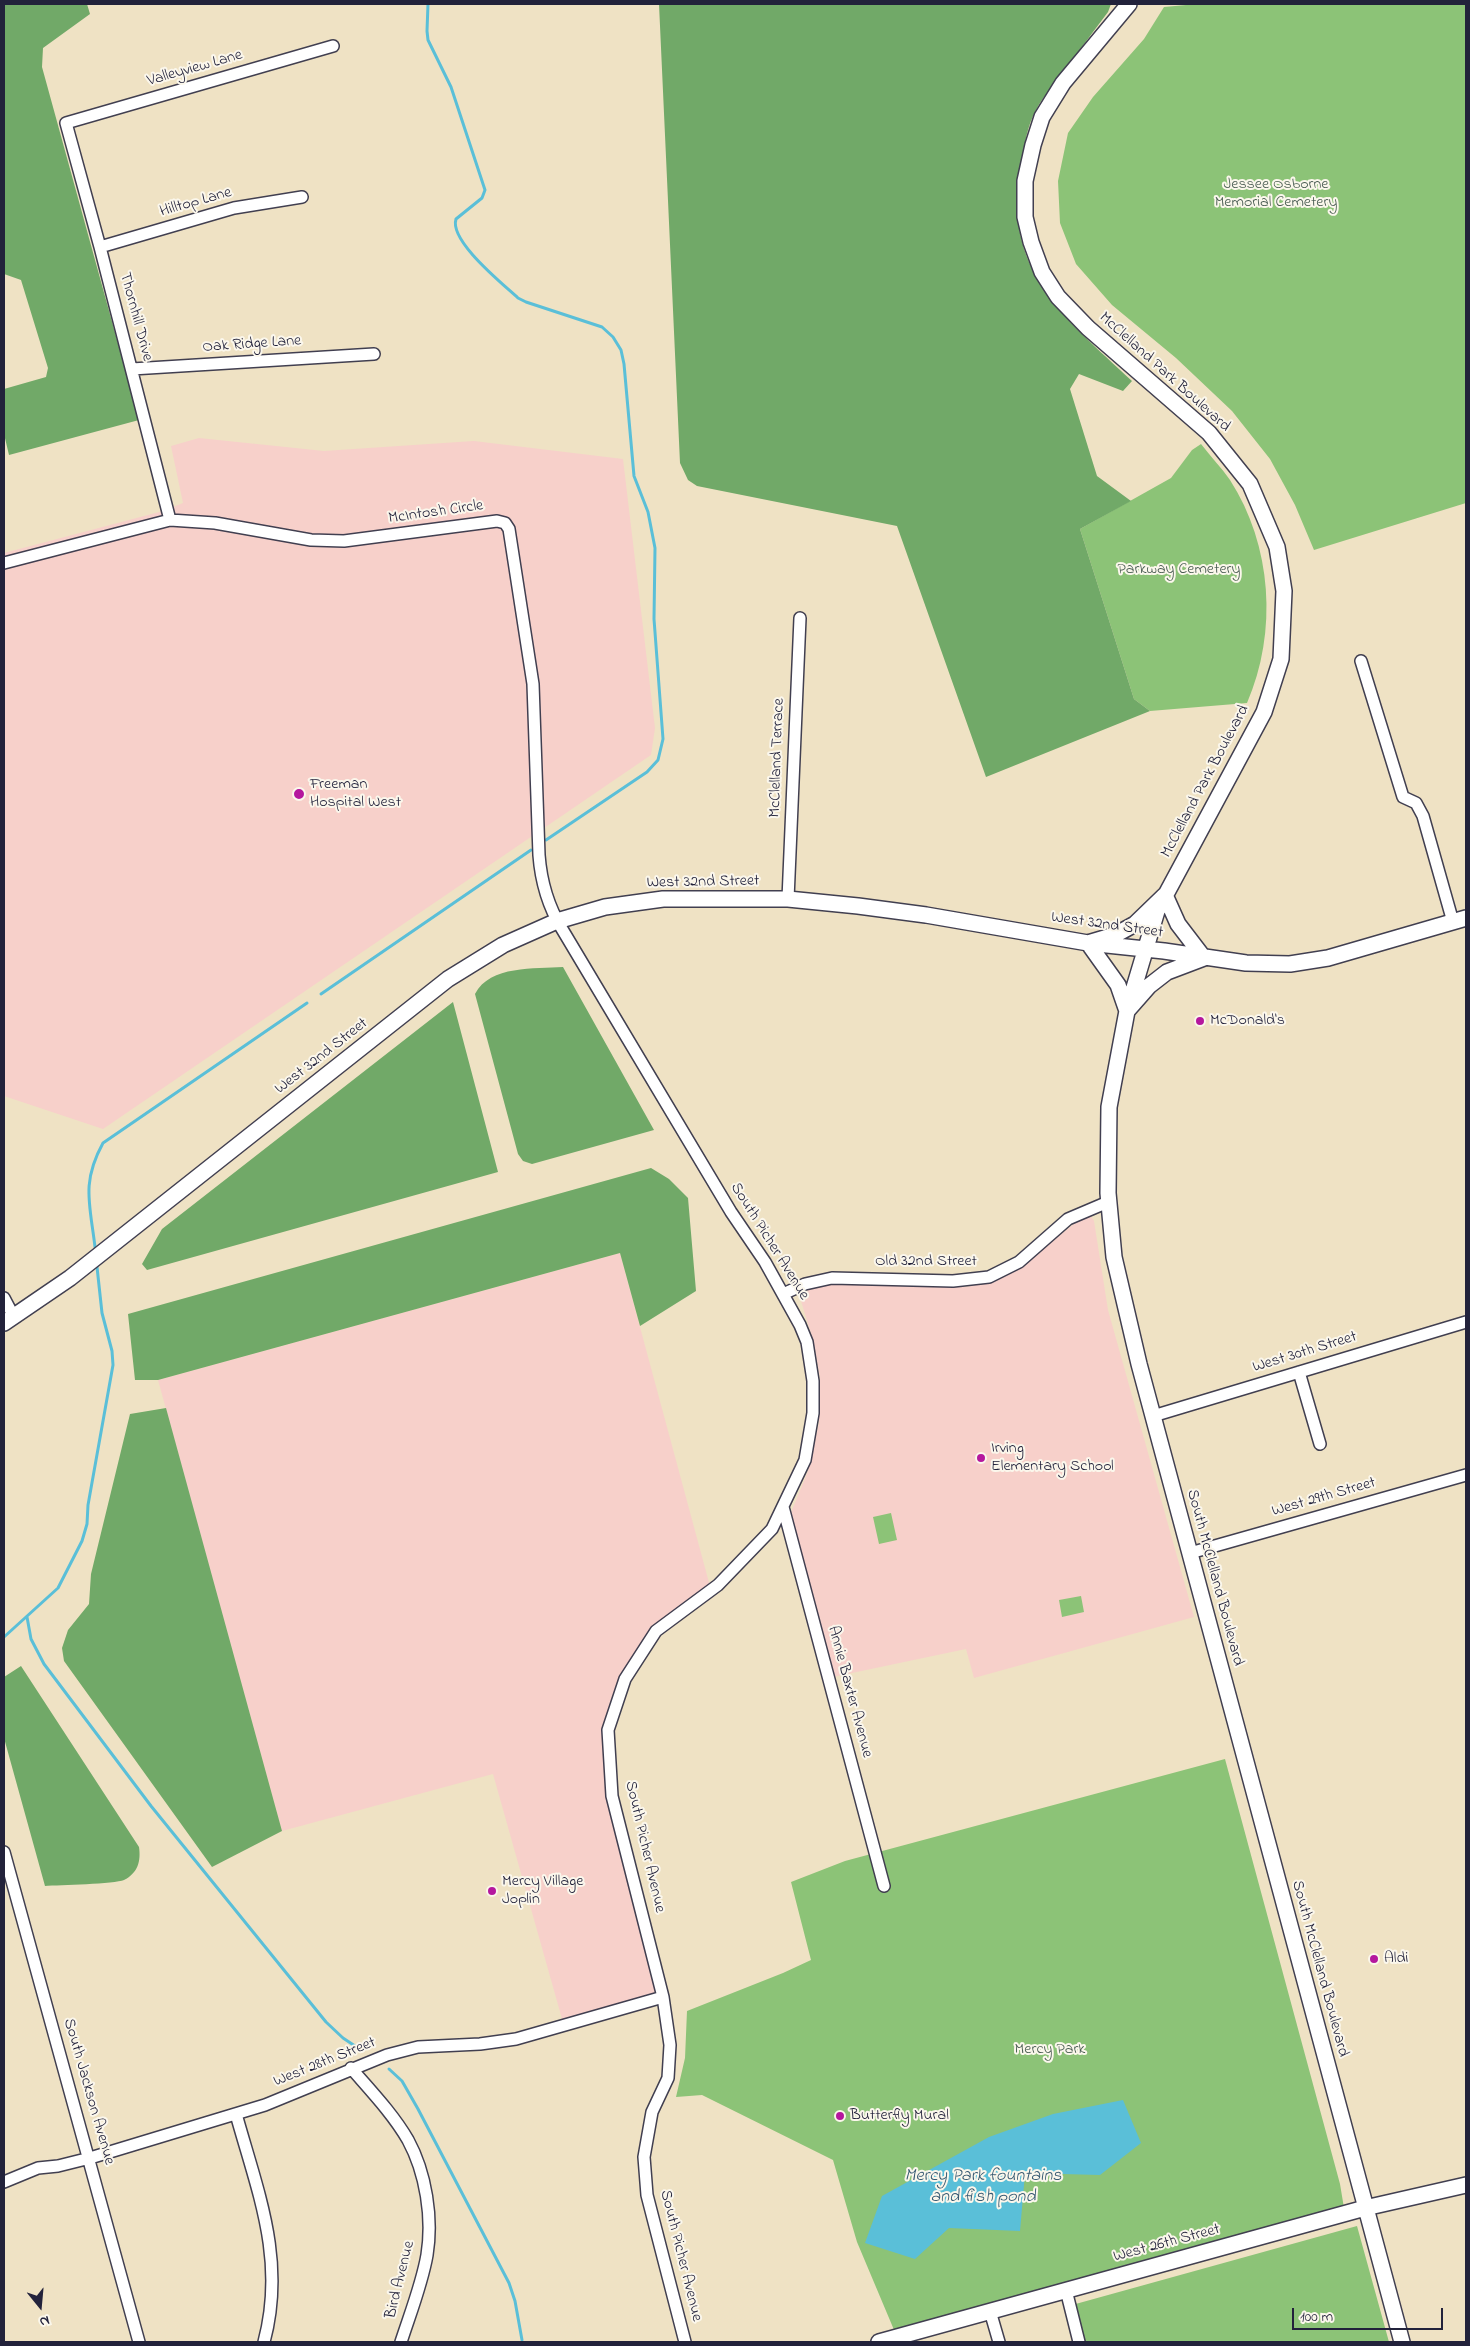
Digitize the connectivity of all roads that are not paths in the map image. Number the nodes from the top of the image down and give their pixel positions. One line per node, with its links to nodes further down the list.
1 (1129, 4): 12 (main road, McClelland Park Boulevard)
2 (334, 46): 3 (street, Valleyview Lane)
3 (66, 123): 5 (street, Thornhill Drive)
4 (302, 197): 5 (street, Hilltop Lane)
5 (100, 247): 7 (street, Thornhill Drive)
6 (374, 354): 7 (street, Oak Ridge Lane)
7 (132, 369): 8 (street, Thornhill Drive)
8 (170, 520): 9 (street, McIntosh Circle); 15 (street, McIntosh Circle)
9 (4, 563)
10 (800, 618): 13 (street, McClelland Terrace)
11 (1361, 661): 14 (street)
12 (1165, 894): 16 (main road); 17 (main road, McClelland Park Boulevard); 18 (main road)
13 (788, 899): 15 (main road, West 32nd Street); 16 (main road, West 32nd Street)
14 (1460, 920): 18 (main road, West 32nd Street)
15 (557, 921): 21 (street, South Picher Avenue); 23 (main road, West 32nd Street)
16 (1088, 943): 17 (main road, West 32nd Street); 19 (main road)
17 (1145, 949): 18 (main road, West 32nd Street); 19 (main road, South McClelland Boulevard)
18 (1204, 958): 19 (main road)
19 (1127, 1011): 20 (main road, South McClelland Boulevard)
20 (1108, 1202): 21 (street, Old 32nd Street); 26 (main road, South McClelland Boulevard)
21 (783, 1294): 29 (street, South Picher Avenue)
22 (4, 1298): 23 (street)
23 (9, 1320)
24 (1466, 1322): 25 (street, West 30th Street)
25 (1299, 1372): 26 (street, West 30th Street); 27 (street)
26 (1153, 1416): 30 (main road, South McClelland Boulevard)
27 (1320, 1444)
28 (1466, 1475): 30 (street, West 29th Street)
29 (783, 1507): 32 (street, Annie Baxter Avenue); 33 (street, South Picher Avenue)
30 (1190, 1553): 39 (main road, South McClelland Boulevard)
31 (4, 1852): 36 (street, South Jackson Avenue)
32 (884, 1886)
33 (663, 1997): 34 (street, West 28th Street); 45 (street, South Picher Avenue)
34 (351, 2068): 35 (street, West 28th Street); 44 (street, Bird Avenue)
35 (236, 2114): 36 (street, West 28th Street); 43 (street)
36 (90, 2158): 37 (street, West 28th Street); 42 (street, South Jackson Avenue)
37 (4, 2182)
38 (1466, 2185): 39 (main road, West 26th Street)
39 (1365, 2208): 40 (main road, West 26th Street); 49 (main road, South McClelland Boulevard)
40 (1066, 2290): 41 (main road, West 26th Street); 48 (street)
41 (990, 2311): 46 (main road, West 26th Street); 47 (street)
42 (139, 2342)
43 (264, 2342)
44 (401, 2342)
45 (685, 2342)
46 (879, 2342)
47 (999, 2342)
48 (1079, 2342)
49 (1402, 2342)

